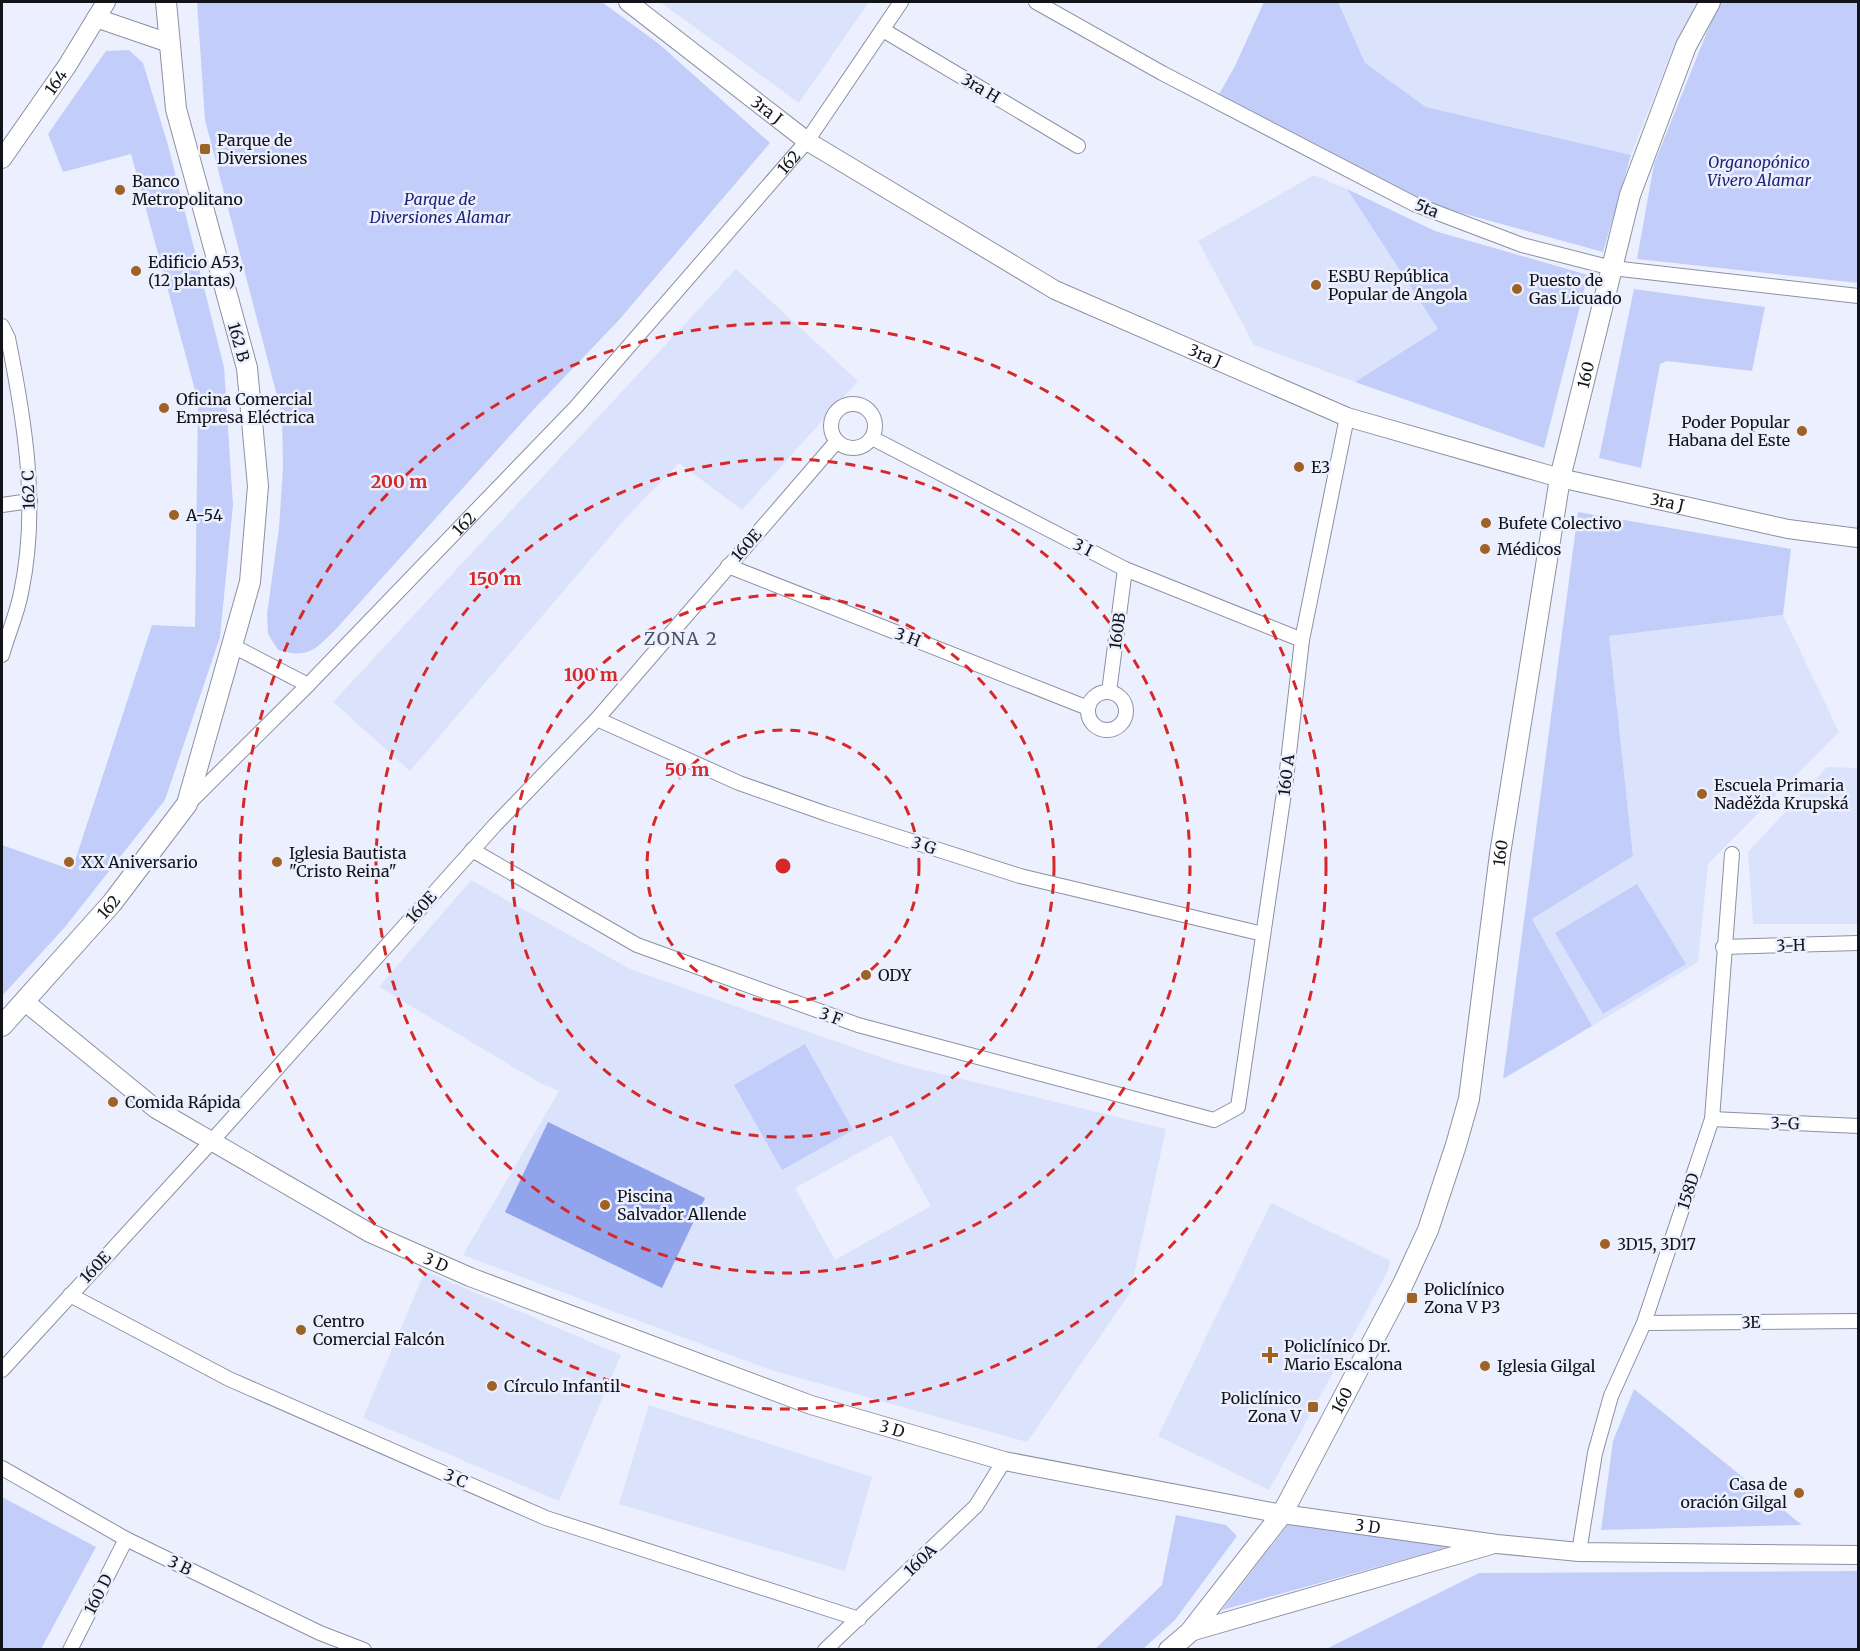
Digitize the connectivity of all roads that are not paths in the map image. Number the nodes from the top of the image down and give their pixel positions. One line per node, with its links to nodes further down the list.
1 (106, 2): 7 (street, 164)
2 (166, 2): 9 (main road, 162 B)
3 (628, 2): 10 (street, 3ra J)
4 (901, 2): 8 (street, 162)
5 (1036, 2): 13 (street, 5ta)
6 (1710, 2): 13 (main road, 160)
7 (96, 18): 9 (street); 12 (street, 164)
8 (883, 30): 10 (street, 162); 11 (street, 3ra H)
9 (169, 43): 26 (main road, 162 B)
10 (807, 141): 16 (street, 3ra J); 28 (street, 162)
11 (1078, 147)
12 (2, 159)
13 (1612, 268): 14 (street, 5ta); 19 (main road, 160)
14 (1858, 296)
15 (2, 326): 20 (street, 162 C)
16 (1347, 417): 19 (street, 3ra J); 25 (street, 160 A)
17 (872, 438): 18 (street); 18 (street); 24 (street, 3 I)
18 (837, 441): 23 (street, 160E)
19 (1560, 478): 22 (street, 3ra J); 50 (main road, 160)
20 (30, 501): 21 (street); 27 (street, 162 C)
21 (2, 505)
22 (1858, 537)
23 (728, 566): 30 (street, 3 H); 31 (street, 160E)
24 (1125, 569): 25 (street, 3 I); 29 (street, 160B)
25 (1302, 640): 35 (street, 160 A)
26 (233, 646): 28 (street); 32 (main road, 162 B)
27 (2, 655)
28 (308, 685): 32 (street, 162)
29 (1109, 692): 30 (street); 30 (street)
30 (1088, 708)
31 (597, 719): 33 (street, 160E); 35 (street, 3 G)
32 (188, 804): 38 (main road, 162)
33 (472, 850): 41 (street, 3 F); 43 (street, 160E)
34 (1732, 854): 37 (street, 158D)
35 (1263, 934): 41 (street, 160 A)
36 (1858, 943): 37 (street, 3-H)
37 (1723, 947): 40 (street, 158D)
38 (24, 1001): 39 (main road, 162); 43 (street, 3 D)
39 (2, 1026)
40 (1712, 1119): 42 (street, 3-G); 46 (street, 158D)
41 (1214, 1120)
42 (1858, 1126)
43 (211, 1142): 44 (street, 160E); 48 (street, 3 D)
44 (70, 1295): 47 (street, 160E); 55 (street, 3 C)
45 (1858, 1321): 46 (street, 3E)
46 (1644, 1323): 53 (street, 158D)
47 (2, 1370)
48 (1004, 1461): 50 (street, 3 D); 55 (street, 160A)
49 (2, 1468): 51 (street, 3 B)
50 (1282, 1514): 52 (street, 3 D); 56 (main road, 160)
51 (126, 1539): 57 (street, 160 D); 58 (street, 3 B)
52 (1497, 1544): 53 (street, 3 D); 56 (street)
53 (1579, 1552): 54 (street, 3 D)
54 (1858, 1554)
55 (859, 1619): 59 (street, 160A)
56 (1190, 1632): 60 (main road, 160)
57 (70, 1650)
58 (364, 1650)
59 (825, 1650)
60 (1169, 1650)

